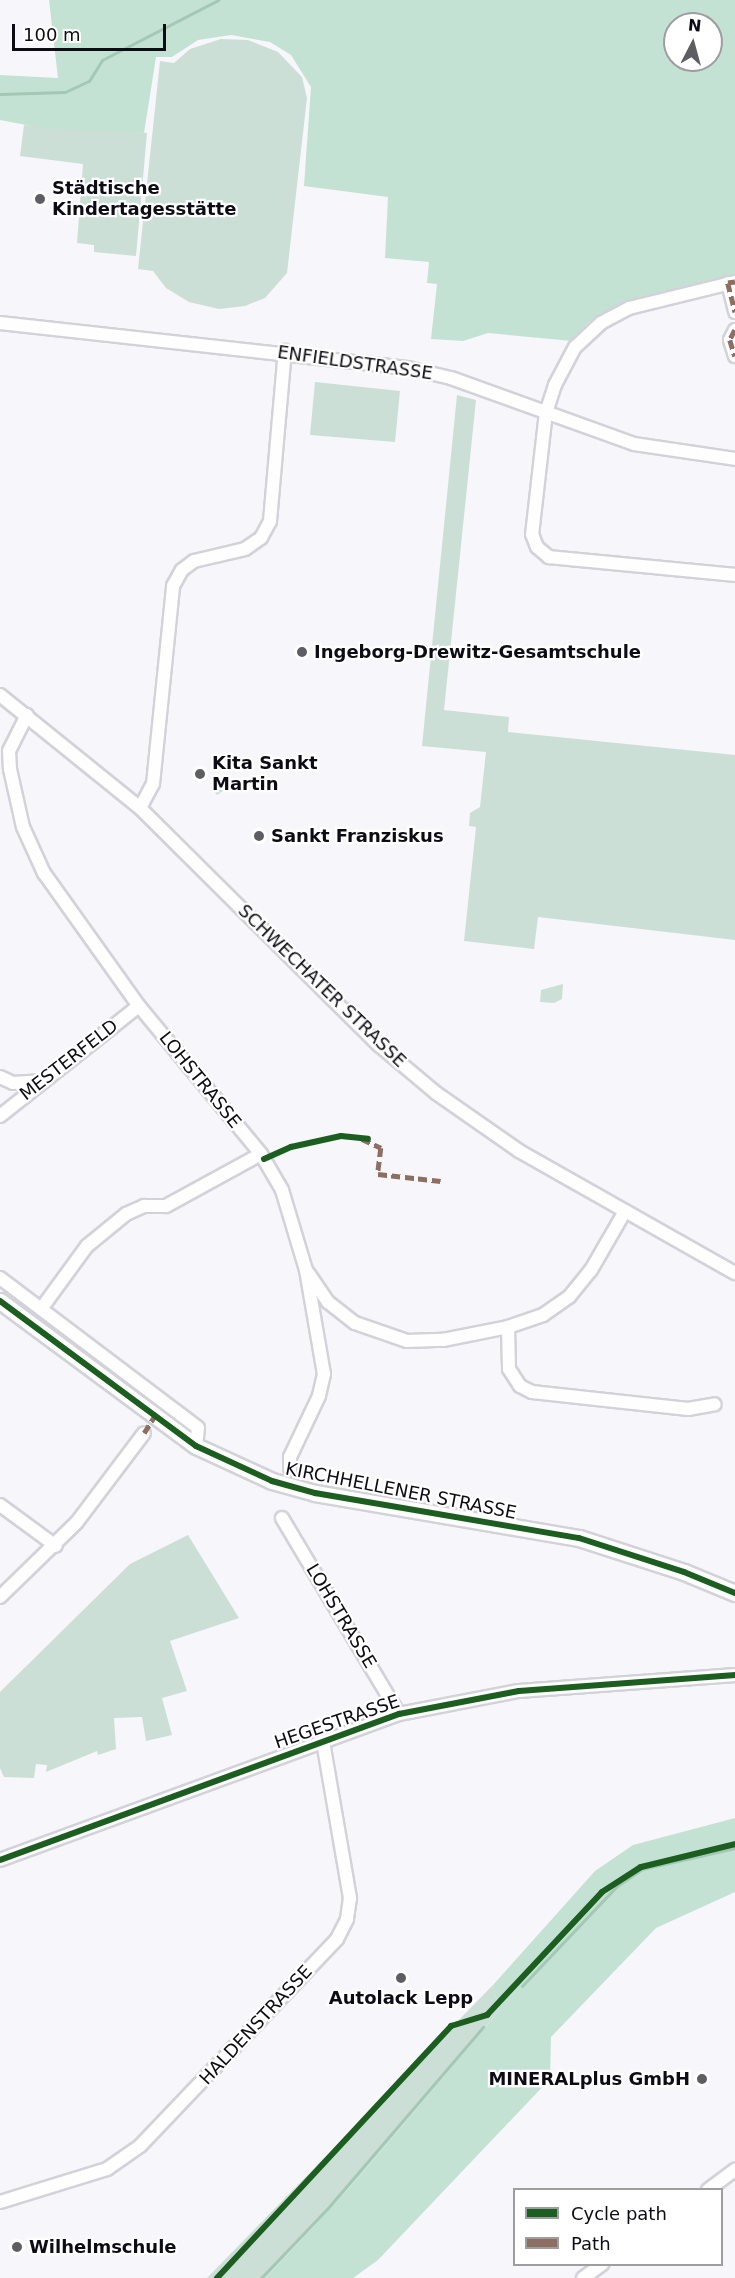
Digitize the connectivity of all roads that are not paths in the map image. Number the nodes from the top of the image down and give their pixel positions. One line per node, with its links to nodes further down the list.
1 (732, 283): 2 (street); 7 (street)
2 (735, 312)
3 (0, 323): 5 (street, ENFIELDSTRASSE)
4 (735, 330): 6 (street)
5 (285, 351): 7 (street, ENFIELDSTRASSE); 12 (street)
6 (735, 356)
7 (546, 412): 8 (street, ENFIELDSTRASSE); 9 (street)
8 (735, 459)
9 (735, 575)
10 (0, 694): 11 (street, SCHWECHATER STRASSE)
11 (27, 715): 12 (street, SCHWECHATER STRASSE); 13 (street, LOHSTRASSE)
12 (140, 808): 18 (street, SCHWECHATER STRASSE)
13 (139, 1006): 15 (street, MESTERFELD); 17 (street, LOHSTRASSE)
14 (0, 1077): 15 (street)
15 (42, 1081): 16 (street, MESTERFELD)
16 (0, 1116)
17 (261, 1154): 19 (street, LOHSTRASSE); 23 (street)
18 (625, 1211): 20 (street, SCHWECHATER STRASSE); 24 (street)
19 (306, 1270): 24 (street); 28 (street, LOHSTRASSE)
20 (735, 1274)
21 (0, 1278): 23 (street)
22 (0, 1301): 27 (main road, KIRCHHELLENER STRASSE)
23 (42, 1310): 27 (street)
24 (508, 1327): 25 (street)
25 (715, 1404)
26 (144, 1433): 31 (street)
27 (196, 1446): 32 (main road, KIRCHHELLENER STRASSE)
28 (290, 1469)
29 (0, 1505): 31 (street)
30 (282, 1518): 35 (street, LOHSTRASSE)
31 (56, 1546): 33 (street)
32 (735, 1593)
33 (0, 1597)
34 (735, 1675): 35 (street, HEGESTRASSE)
35 (399, 1714): 36 (street, HEGESTRASSE)
36 (323, 1742): 37 (street, HEGESTRASSE); 40 (street, HALDENSTRASSE)
37 (0, 1860)
38 (735, 2170): 39 (street)
39 (711, 2188)
40 (0, 2202)
41 (601, 2266): 42 (street)
42 (583, 2278)

